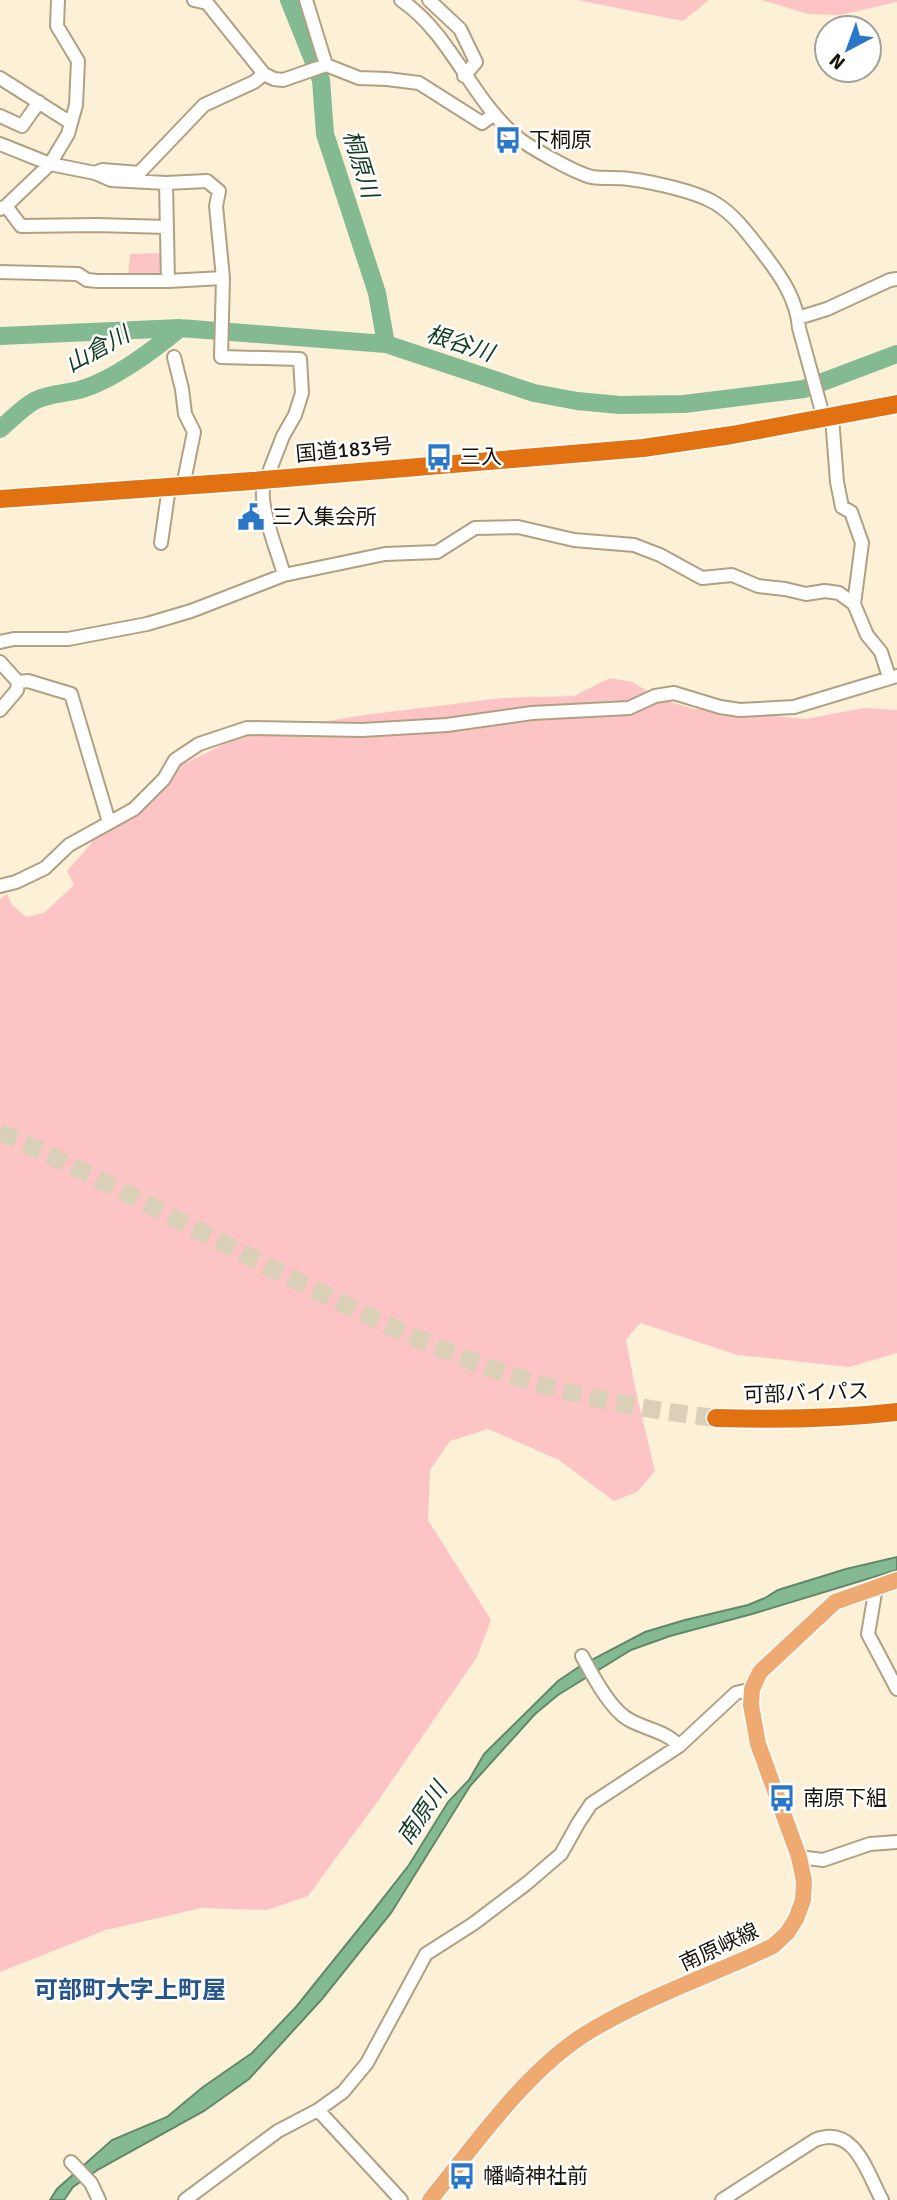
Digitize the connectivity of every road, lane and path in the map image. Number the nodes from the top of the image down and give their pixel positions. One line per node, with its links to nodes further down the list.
1 (58, 0): 13 (street)
2 (306, 0): 6 (street)
3 (401, 0): 8 (street)
4 (429, 0): 8 (street)
5 (203, 1): 7 (street)
6 (325, 65): 7 (street); 11 (street)
7 (264, 74): 16 (street)
8 (464, 76): 11 (street)
9 (0, 78): 10 (street)
10 (39, 102): 12 (street); 13 (street)
11 (493, 115): 24 (street)
12 (0, 116)
13 (71, 123): 15 (street)
14 (0, 144): 15 (street)
15 (50, 164): 16 (street); 18 (street)
16 (94, 173): 17 (street)
17 (166, 183): 19 (street); 21 (street)
18 (3, 208): 19 (street)
19 (167, 227): 23 (street)
20 (0, 272): 23 (street)
21 (223, 278): 23 (street); 28 (street)
22 (897, 279): 24 (street)
23 (167, 281)
24 (799, 323): 27 (street)
25 (174, 357): 29 (street)
26 (897, 404): 27 (highway, 国道183号)
27 (828, 418): 28 (highway, 国道183号); 33 (street)
28 (266, 480): 29 (highway, 国道183号); 32 (street)
29 (176, 487): 30 (highway, 国道183号); 31 (street)
30 (0, 499)
31 (161, 543)
32 (284, 575): 33 (street); 34 (street)
33 (854, 604): 36 (street)
34 (0, 642)
35 (0, 662): 37 (street)
36 (893, 677): 39 (street)
37 (18, 682): 38 (street); 39 (street)
38 (0, 710)
39 (108, 822): 40 (street)
40 (0, 886)
41 (897, 1412): 42 (highway, 可部バイパス)
42 (716, 1418)
43 (897, 1580): 44 (main road)
44 (876, 1587): 46 (main road); 47 (street)
45 (582, 1656): 48 (street)
46 (752, 1689): 48 (street); 50 (main road, 南原峡線)
47 (897, 1689)
48 (679, 1746): 51 (street)
49 (897, 1842): 50 (street)
50 (799, 1857): 56 (main road, 南原峡線)
51 (318, 2110): 54 (street); 55 (street)
52 (71, 2162): 53 (street)
53 (99, 2200)
54 (186, 2200)
55 (401, 2200)
56 (430, 2200)
57 (722, 2200): 58 (street)
58 (882, 2200)

